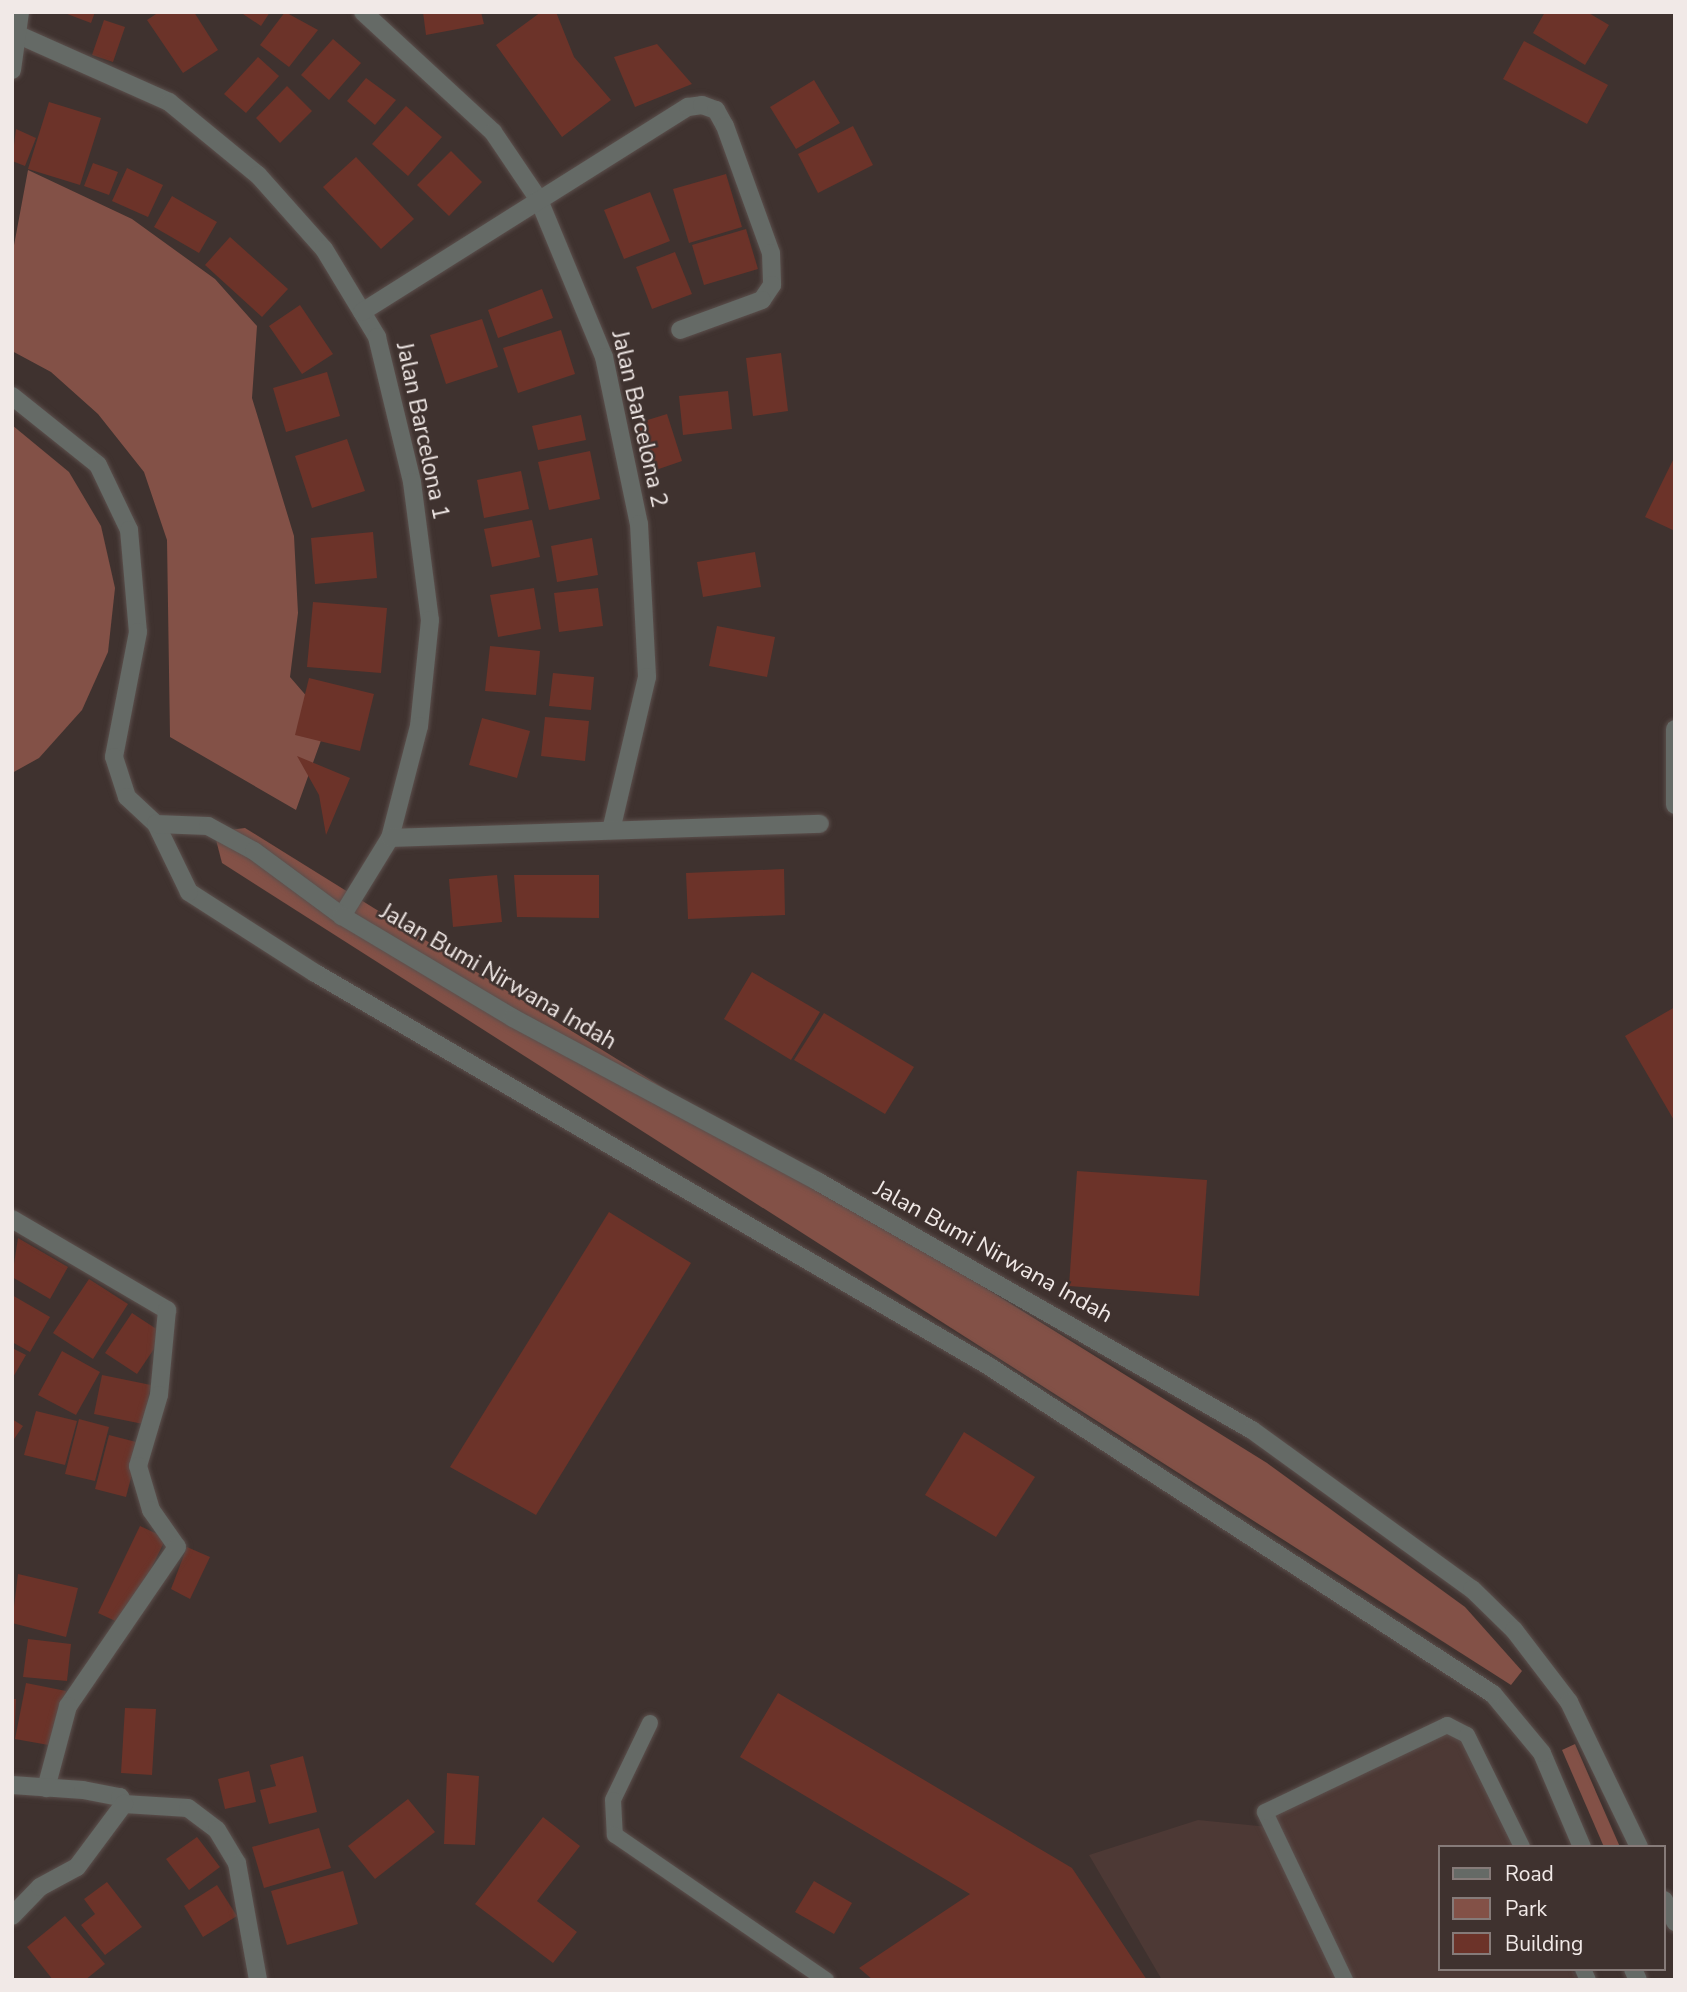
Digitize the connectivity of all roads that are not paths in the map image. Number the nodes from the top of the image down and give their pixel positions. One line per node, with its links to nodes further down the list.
1 (20, 12): 3 (street)
2 (363, 12): 5 (street, Jalan Barcelona 2)
3 (15, 32): 4 (street); 6 (street, Jalan Barcelona 1)
4 (12, 70)
5 (538, 200): 6 (street); 7 (street); 13 (street, Jalan Barcelona 2)
6 (362, 312): 14 (street, Jalan Barcelona 1)
7 (680, 330)
8 (12, 396): 11 (street)
9 (1675, 729): 10 (street)
10 (1675, 805)
11 (156, 824): 15 (street, Jalan Bumi Nirwana Indah); 22 (street)
12 (820, 824): 13 (street)
13 (611, 830): 14 (street)
14 (390, 838): 15 (street, Jalan Barcelona 1)
15 (342, 916): 23 (street, Jalan Bumi Nirwana Indah)
16 (12, 1219): 19 (street)
17 (650, 1723): 28 (lane)
18 (12, 1785): 19 (street)
19 (46, 1788): 20 (street)
20 (124, 1804): 25 (street); 27 (street)
21 (1521, 1845): 29 (lane)
22 (1581, 1845)
23 (1638, 1845)
24 (1666, 1904): 26 (street)
25 (12, 1916)
26 (1675, 1922)
27 (258, 1980)
28 (826, 1980)
29 (1345, 1980)

